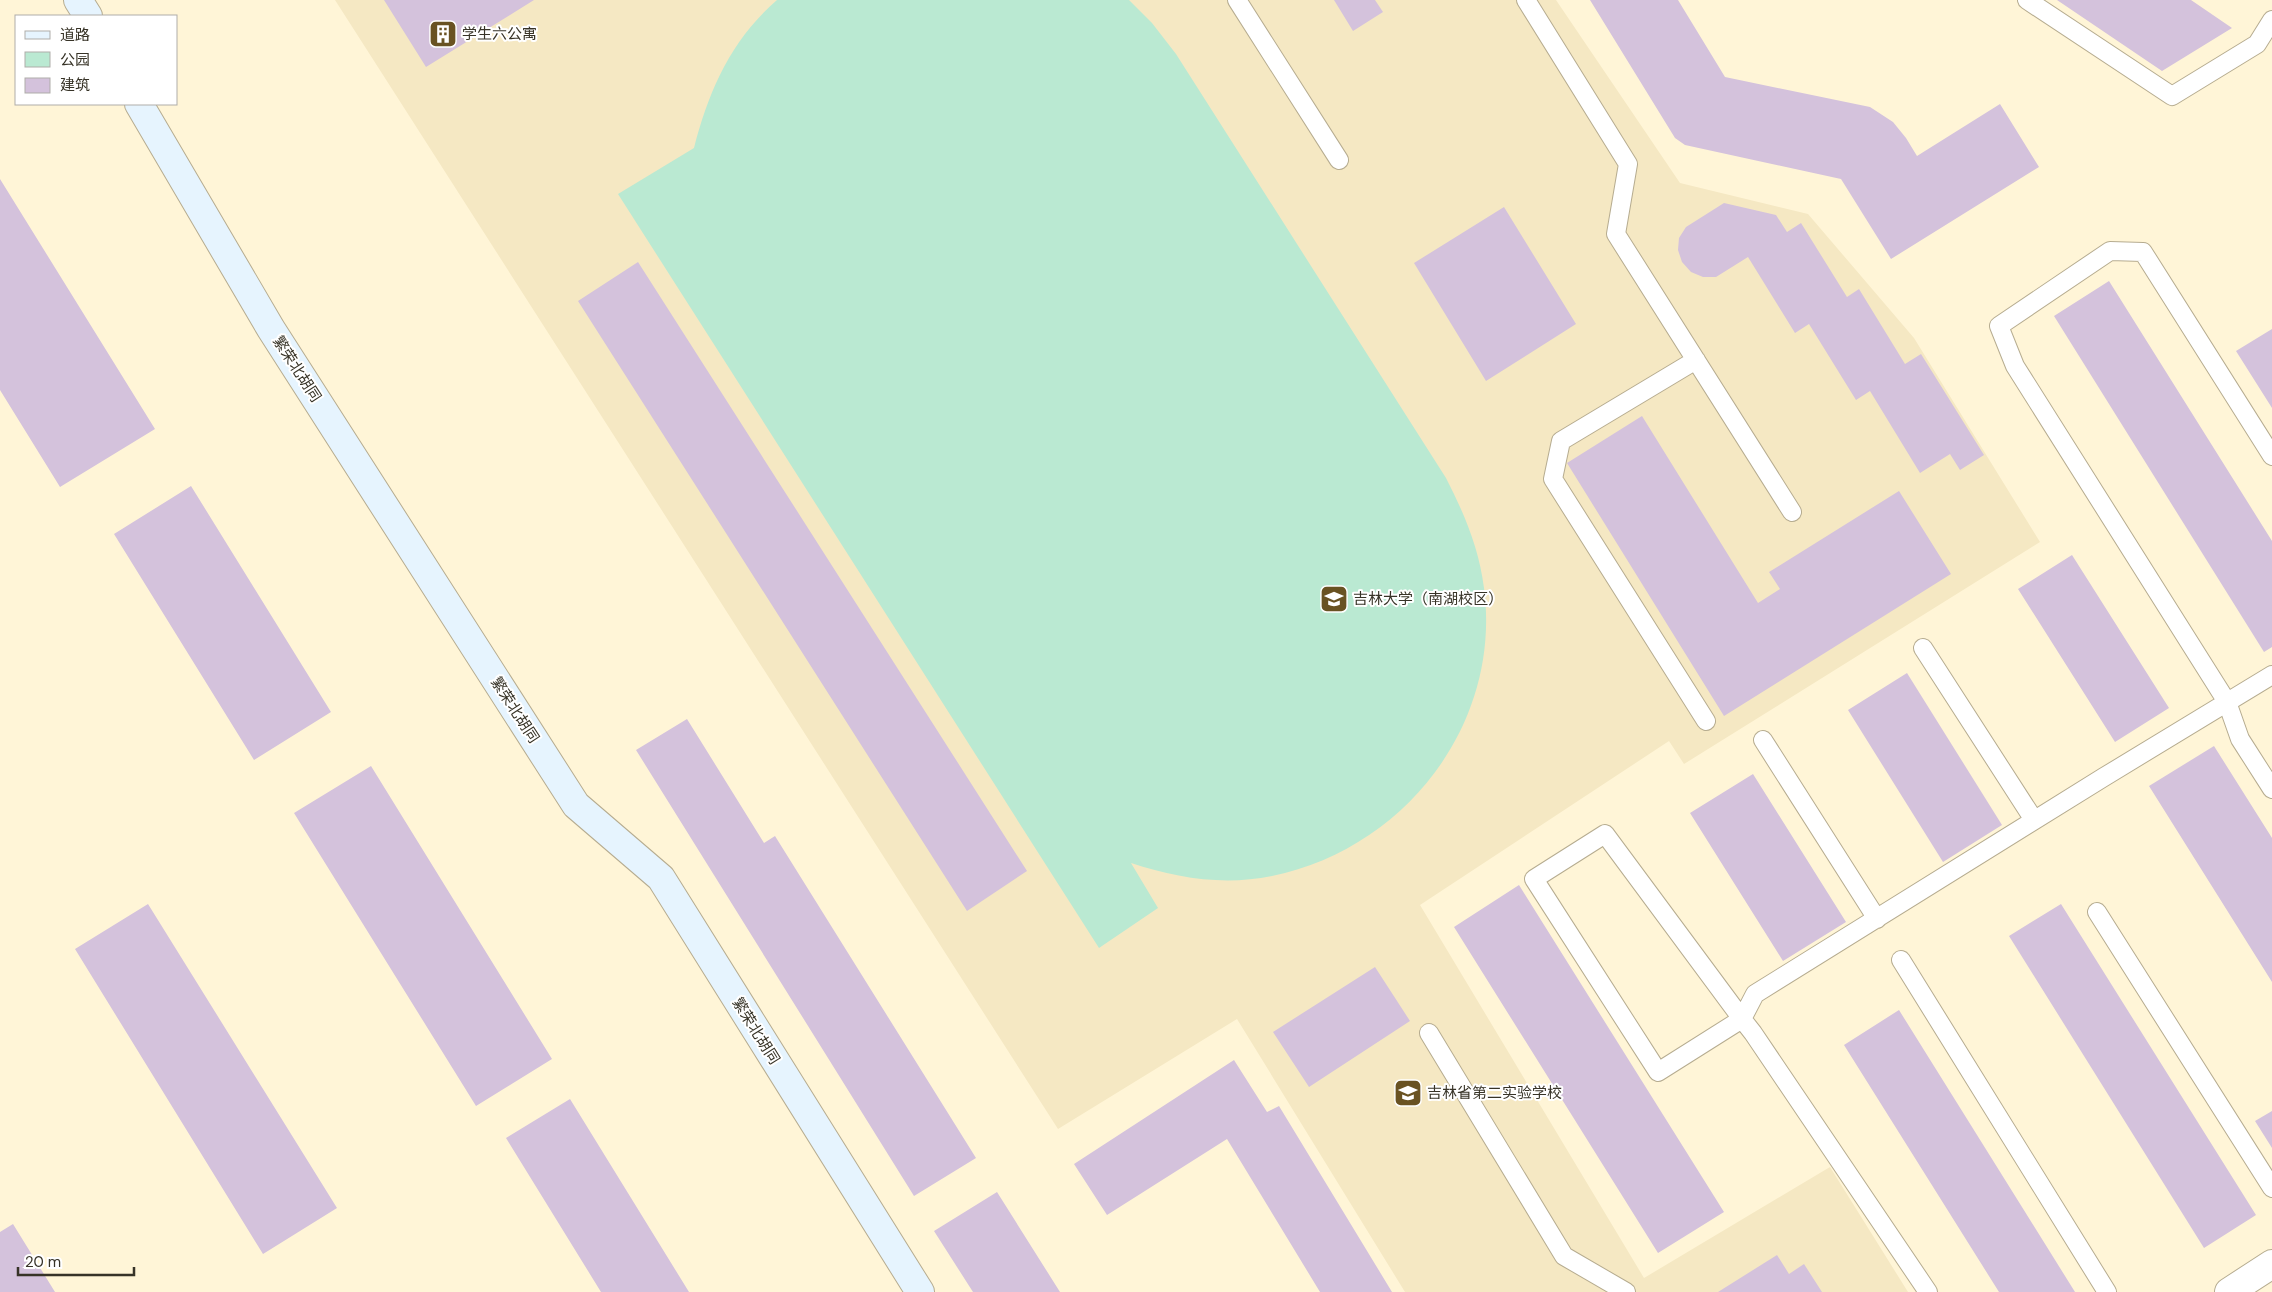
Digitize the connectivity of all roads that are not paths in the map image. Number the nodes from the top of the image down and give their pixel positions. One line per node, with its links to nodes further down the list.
1 (78, 0): 5 (street)
2 (1238, 0): 8 (lane)
3 (1526, 0): 9 (lane)
4 (2027, 0): 6 (lane)
5 (87, 15)
6 (2272, 20)
7 (140, 105): 26 (street, 繁荣北胡同)
8 (1340, 160)
9 (1696, 360): 11 (lane); 15 (lane)
10 (2272, 456): 14 (lane)
11 (1792, 512)
12 (1923, 648): 18 (lane)
13 (2272, 675): 14 (lane)
14 (2227, 702): 17 (lane); 18 (lane)
15 (1706, 721)
16 (1763, 740): 20 (lane)
17 (2272, 790)
18 (2034, 820): 20 (lane)
19 (2097, 912): 24 (lane)
20 (1876, 919): 22 (lane)
21 (1901, 960): 29 (lane)
22 (1742, 1019): 22 (lane); 28 (lane)
23 (1429, 1033): 27 (lane)
24 (2272, 1188)
25 (2272, 1264): 30 (street)
26 (920, 1292)
27 (1626, 1292)
28 (1928, 1292)
29 (2107, 1292)
30 (2229, 1292)

